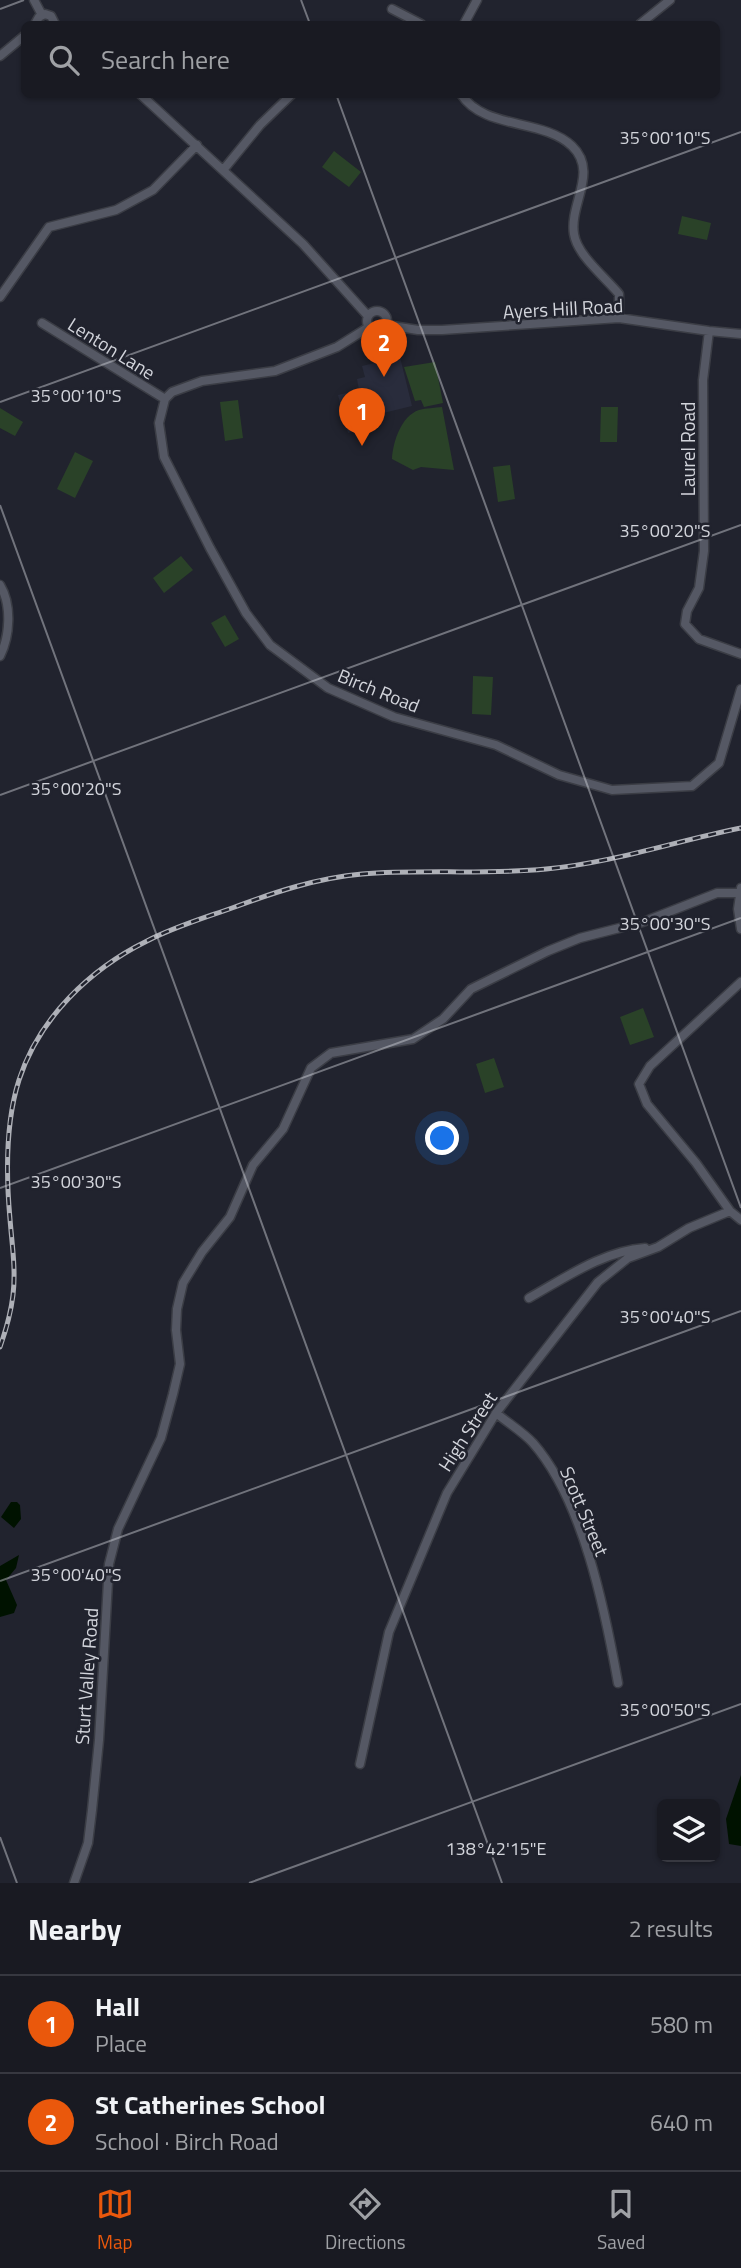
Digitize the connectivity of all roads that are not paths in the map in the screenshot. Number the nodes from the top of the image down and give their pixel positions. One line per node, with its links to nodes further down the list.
1 (34, 0): 5 (street)
2 (477, 0): 9 (street)
3 (670, 0): 10 (street)
4 (392, 9): 8 (street)
5 (42, 15): 6 (street); 7 (street)
6 (36, 21)
7 (54, 21)
8 (415, 21)
9 (466, 21)
10 (644, 21)
11 (21, 38): 12 (street)
12 (0, 56)
13 (144, 98): 16 (street)
14 (288, 98): 17 (street)
15 (464, 98): 20 (street)
16 (197, 145): 17 (street); 18 (street)
17 (224, 169): 19 (street)
18 (0, 297)
19 (368, 316): 22 (street); 23 (street)
20 (619, 318): 22 (street, Ayers Hill Road); 24 (street, Ayers Hill Road)
21 (43, 323): 26 (street, Lenton Lane)
22 (386, 326): 23 (street)
23 (369, 327): 26 (street)
24 (709, 331): 25 (street, Ayers Hill Road); 28 (street, Laurel Road)
25 (741, 334)
26 (165, 399): 30 (street, Birch Road)
27 (0, 586): 29 (street)
28 (741, 654)
29 (0, 656)
30 (741, 690)
31 (740, 890): 32 (street); 41 (street, Sturt Valley Road)
32 (741, 929)
33 (741, 982): 34 (street)
34 (730, 1211): 35 (street); 36 (street, High Street)
35 (741, 1220)
36 (658, 1247): 37 (street); 38 (street, High Street)
37 (529, 1298)
38 (496, 1413): 39 (street, Scott Street); 40 (street, High Street)
39 (618, 1683)
40 (360, 1764)
41 (74, 1883)

